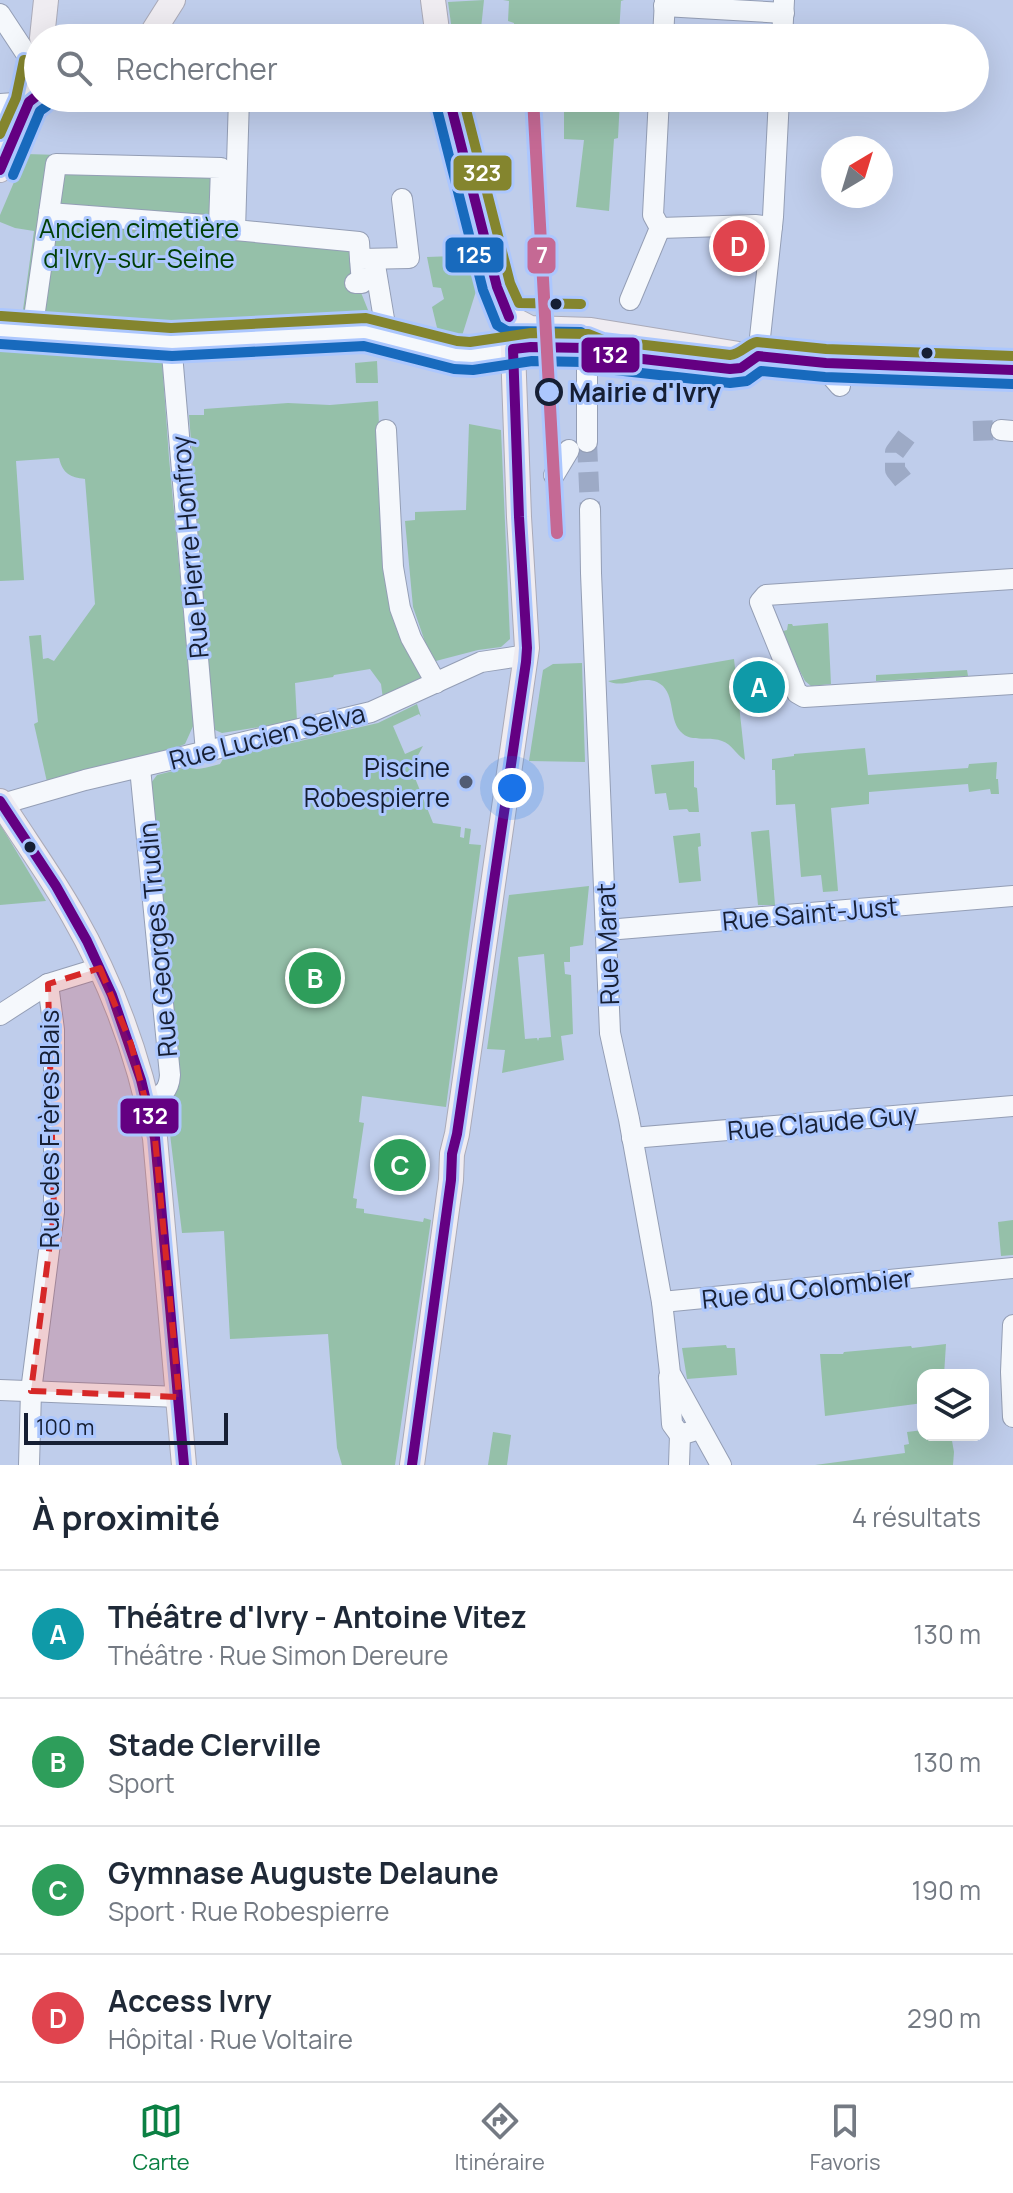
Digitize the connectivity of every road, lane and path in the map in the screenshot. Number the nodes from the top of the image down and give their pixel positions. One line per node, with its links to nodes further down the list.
1 (46, 0): 7 (main road)
2 (173, 0): 8 (main road)
3 (433, 0): 9 (main road)
4 (665, 3): 5 (street); 10 (street)
5 (784, 7)
6 (0, 14): 11 (street)
7 (43, 24)
8 (158, 24)
9 (436, 24)
10 (664, 24)
11 (24, 50)
12 (24, 101): 13 (street)
13 (0, 104)
14 (32, 112): 19 (main road)
15 (239, 112): 22 (street)
16 (453, 112): 28 (main road)
17 (658, 112): 24 (street)
18 (778, 112): 23 (street)
19 (0, 170)
20 (402, 199): 25 (street)
21 (49, 213): 22 (street); 22 (street); 29 (street)
22 (227, 227): 25 (street)
23 (772, 227): 24 (street); 35 (street)
24 (660, 228): 27 (street)
25 (367, 259): 26 (street); 31 (street)
26 (355, 283)
27 (630, 300)
28 (509, 317): 32 (main road); 34 (main road)
29 (34, 318)
30 (0, 330): 33 (street)
31 (387, 337): 33 (street); 34 (street)
32 (589, 339): 34 (main road); 35 (main road); 42 (street)
33 (171, 342): 48 (street, Rue Pierre Honfroy)
34 (513, 349): 45 (main road)
35 (758, 356): 36 (main road)
36 (821, 364): 37 (main road); 40 (street)
37 (855, 364)
38 (892, 364): 39 (main road)
39 (1013, 370)
40 (840, 386)
41 (386, 430): 46 (street)
42 (554, 475)
43 (590, 509): 52 (street, Rue Marat)
44 (1013, 579): 47 (street)
45 (527, 655): 46 (street, Rue Lucien Selva); 71 (main road)
46 (436, 683): 48 (street, Rue Lucien Selva)
47 (1013, 684)
48 (206, 752): 49 (street, Rue Lucien Selva)
49 (140, 768): 50 (street, Rue Lucien Selva); 56 (street, Rue Georges Trudin)
50 (1, 803): 53 (main road)
51 (1013, 896): 52 (street, Rue Saint-Just)
52 (607, 930): 58 (street, Rue Marat)
53 (100, 968): 54 (street); 56 (main road)
54 (48, 984): 55 (street); 64 (street, Rue des Frères Blais)
55 (0, 1015)
56 (148, 1101): 65 (main road)
57 (1013, 1106): 58 (street, Rue Claude Guy)
58 (632, 1138): 60 (street, Rue Marat)
59 (1013, 1268): 60 (street, Rue du Colombier)
60 (662, 1302): 62 (street, Rue Marat)
61 (1013, 1325): 66 (street)
62 (670, 1373): 67 (street, Rue Marat); 68 (street, Rue Marat)
63 (0, 1390): 64 (street)
64 (31, 1391): 65 (street); 69 (street, Rue des Frères Blais)
65 (179, 1397): 70 (main road)
66 (1013, 1417)
67 (702, 1433): 68 (street); 73 (street, Rue Marat)
68 (680, 1435): 72 (street, Rue Marat)
69 (29, 1465)
70 (184, 1465)
71 (412, 1465)
72 (679, 1465)
73 (721, 1465)

